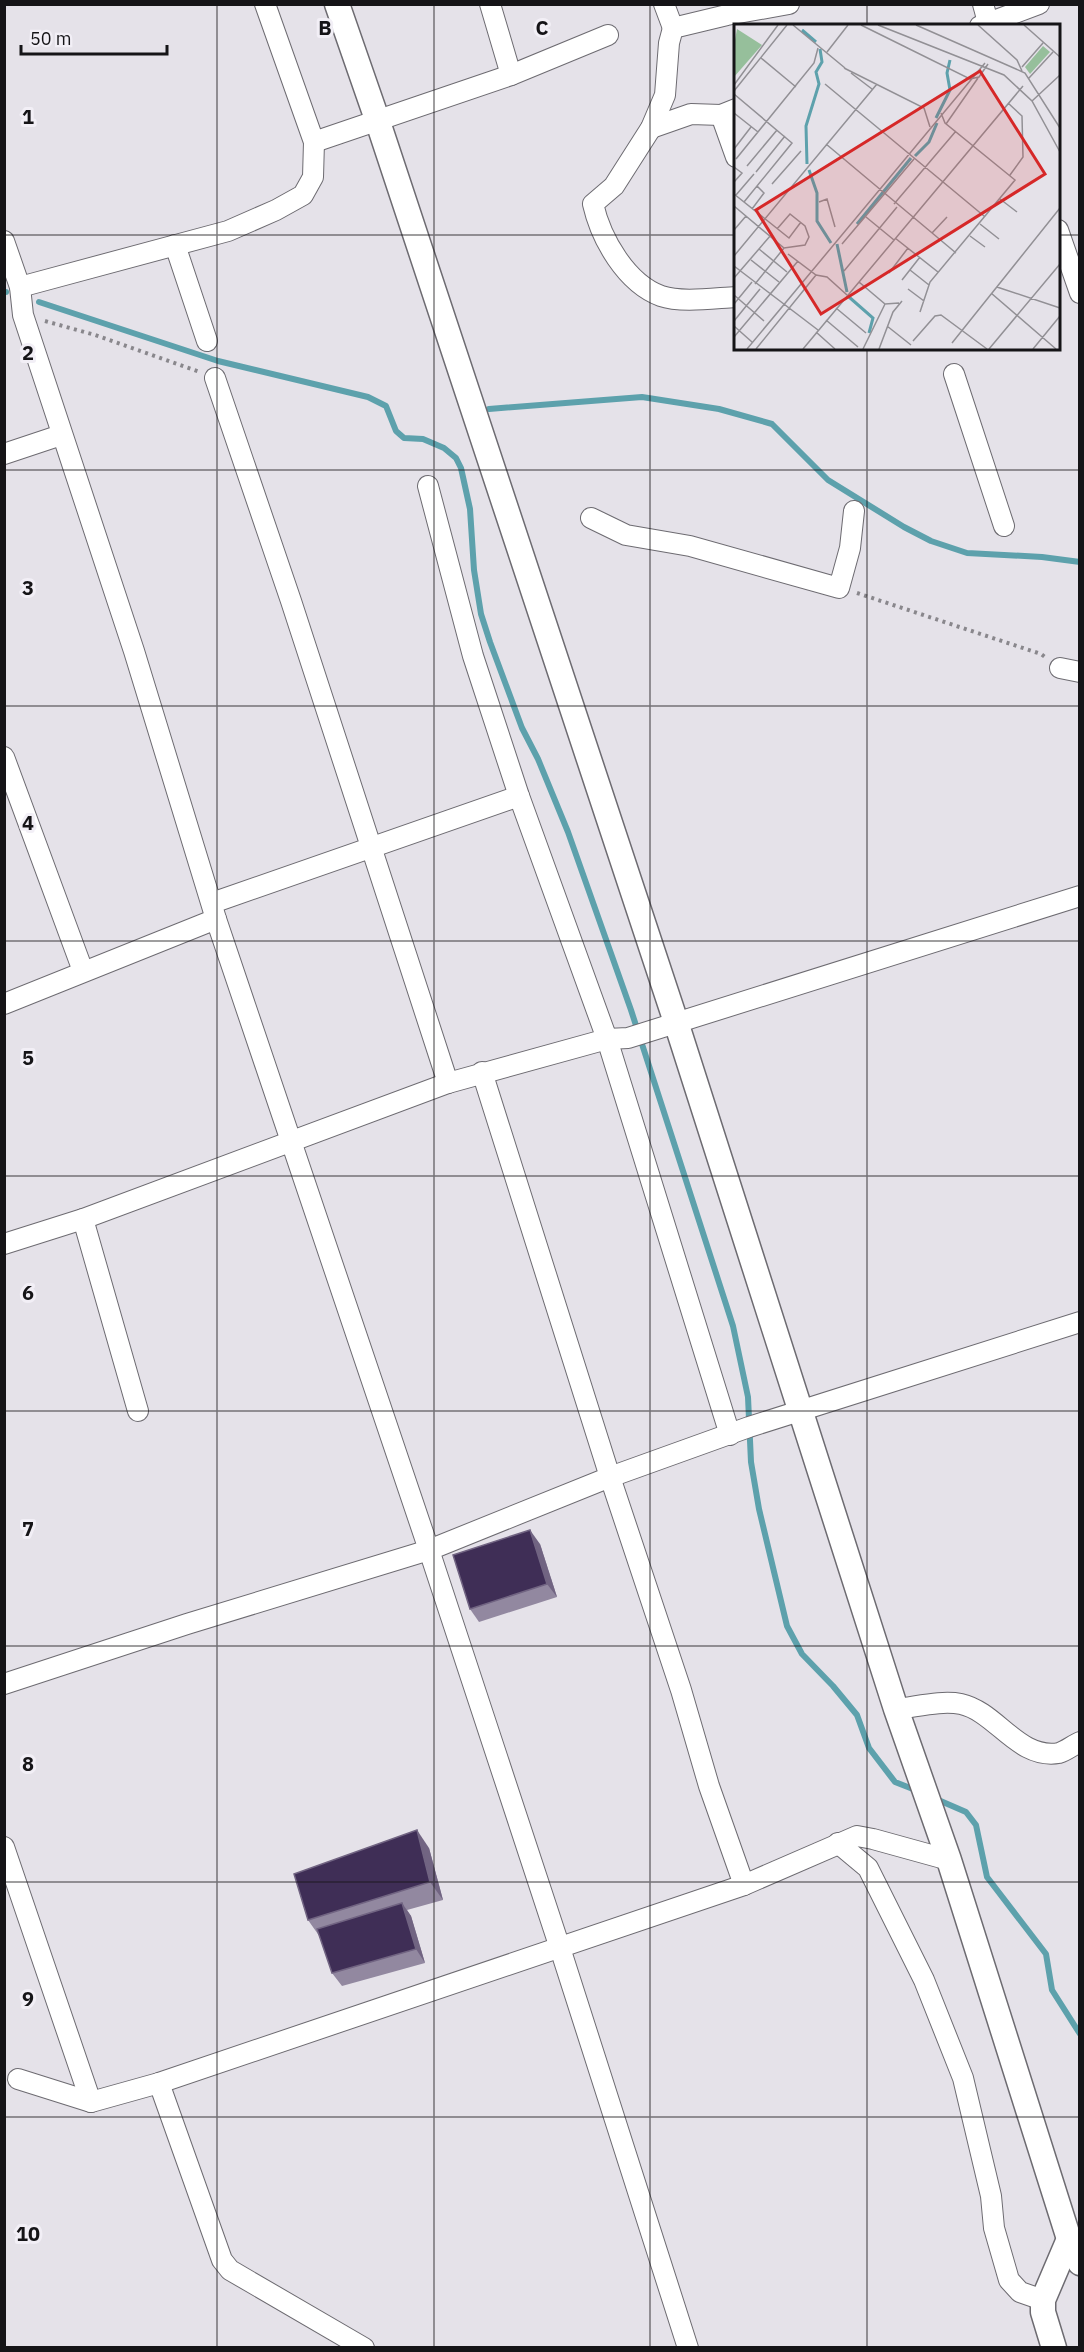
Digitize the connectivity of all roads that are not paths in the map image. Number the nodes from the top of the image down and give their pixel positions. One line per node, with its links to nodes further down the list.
1 (265, 4): 14 (street)
2 (337, 4): 12 (street)
3 (490, 4): 10 (street)
4 (664, 4): 8 (street)
5 (789, 4): 8 (street)
6 (1040, 4): 7 (street)
7 (985, 20)
8 (673, 28): 13 (street)
9 (608, 35): 10 (street)
10 (511, 75): 12 (street)
11 (728, 112): 13 (street); 15 (street)
12 (378, 122): 14 (street); 38 (street)
13 (651, 128): 21 (street)
14 (314, 142): 18 (street)
15 (734, 146)
16 (1060, 233): 20 (street)
17 (4, 241): 19 (street)
18 (175, 245): 19 (street); 22 (street)
19 (20, 287): 25 (street)
20 (1080, 293)
21 (734, 297)
22 (207, 340)
23 (954, 374): 30 (street)
24 (215, 378): 33 (street)
25 (62, 435): 26 (street); 35 (street)
26 (4, 454)
27 (428, 486): 32 (street)
28 (854, 511): 29 (street)
29 (591, 518)
30 (1004, 526)
31 (4, 757): 36 (street)
32 (519, 796): 33 (street); 39 (street)
33 (372, 849): 35 (street); 41 (street)
34 (1080, 896): 38 (street)
35 (214, 911): 36 (street); 42 (street)
36 (83, 971): 37 (street)
37 (4, 1004)
38 (676, 1022): 39 (street); 46 (street)
39 (607, 1039): 40 (street); 48 (street)
40 (482, 1072): 41 (street); 49 (street)
41 (448, 1083): 42 (street)
42 (291, 1140): 43 (street); 50 (street)
43 (83, 1219): 44 (street); 47 (street)
44 (4, 1244)
45 (1080, 1322): 46 (street)
46 (801, 1410): 48 (street); 52 (street)
47 (138, 1411)
48 (730, 1435): 49 (street)
49 (610, 1477): 50 (street); 57 (street)
50 (429, 1550): 51 (street); 59 (street)
51 (4, 1684)
52 (896, 1709): 53 (street); 56 (street)
53 (1080, 1742)
54 (838, 1843): 56 (street); 57 (street); 65 (street)
55 (4, 1847): 58 (street)
56 (949, 1860): 63 (street)
57 (744, 1885): 59 (street)
58 (13, 1903): 62 (street)
59 (560, 1948): 61 (street); 67 (street)
60 (18, 2079): 62 (street)
61 (159, 2083): 62 (street); 66 (street)
62 (91, 2102)
63 (1074, 2235): 64 (street); 65 (street)
64 (1080, 2264)
65 (1043, 2300): 68 (street)
66 (364, 2348)
67 (688, 2348)
68 (1054, 2348)

